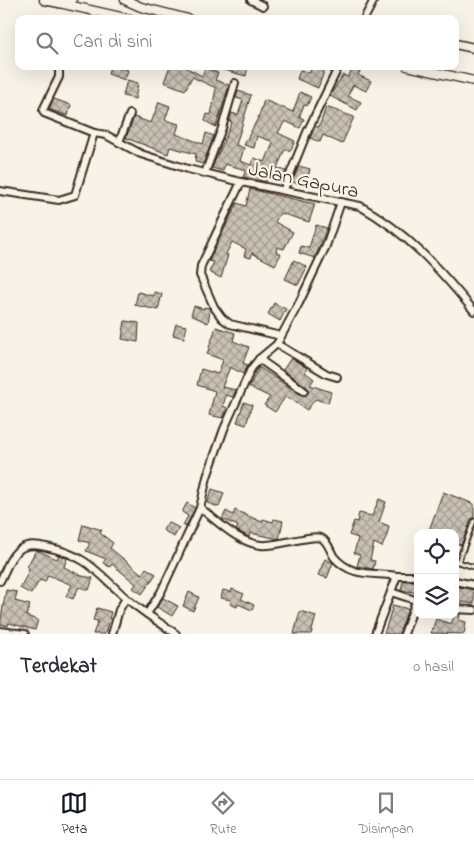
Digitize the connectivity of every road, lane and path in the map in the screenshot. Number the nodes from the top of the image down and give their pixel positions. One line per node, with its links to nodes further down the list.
1 (44, 0): 6 (street)
2 (72, 0): 6 (street)
3 (125, 0): 9 (street)
4 (251, 0): 7 (street)
5 (374, 0): 10 (street)
6 (59, 3): 8 (street)
7 (263, 6)
8 (112, 15)
9 (172, 15)
10 (366, 15)
11 (459, 45): 12 (street)
12 (474, 48)
13 (59, 70): 21 (street, Jalan Gapura)
14 (337, 70): 25 (street)
15 (424, 70): 17 (street)
16 (439, 70): 17 (street)
17 (442, 74): 18 (street)
18 (474, 81)
19 (235, 83): 23 (street)
20 (130, 114): 22 (street)
21 (94, 133): 22 (street, Jalan Gapura); 26 (street)
22 (119, 142): 23 (street, Jalan Gapura)
23 (205, 173): 24 (street, Jalan Gapura)
24 (242, 182): 25 (street, Jalan Gapura); 29 (street)
25 (284, 190): 27 (street, Jalan Gapura)
26 (0, 191)
27 (341, 202): 28 (street, Jalan Gapura); 29 (street)
28 (474, 311)
29 (281, 336): 30 (street)
30 (277, 344): 31 (street); 32 (street)
31 (259, 359): 33 (street); 34 (street)
32 (337, 376)
33 (304, 391)
34 (200, 508): 39 (street); 50 (street)
35 (474, 521): 36 (lane)
36 (459, 557)
37 (459, 563): 38 (lane)
38 (474, 567)
39 (397, 576): 40 (street); 44 (street)
40 (414, 576)
41 (0, 581): 45 (street)
42 (459, 583): 43 (street)
43 (474, 585)
44 (391, 592): 46 (street); 55 (street)
45 (126, 598): 50 (street); 53 (street)
46 (414, 600)
47 (414, 609): 56 (street)
48 (459, 609): 49 (street)
49 (474, 610)
50 (147, 614): 54 (street)
51 (0, 631): 52 (street)
52 (25, 634)
53 (112, 634)
54 (176, 634)
55 (375, 634)
56 (404, 634)

